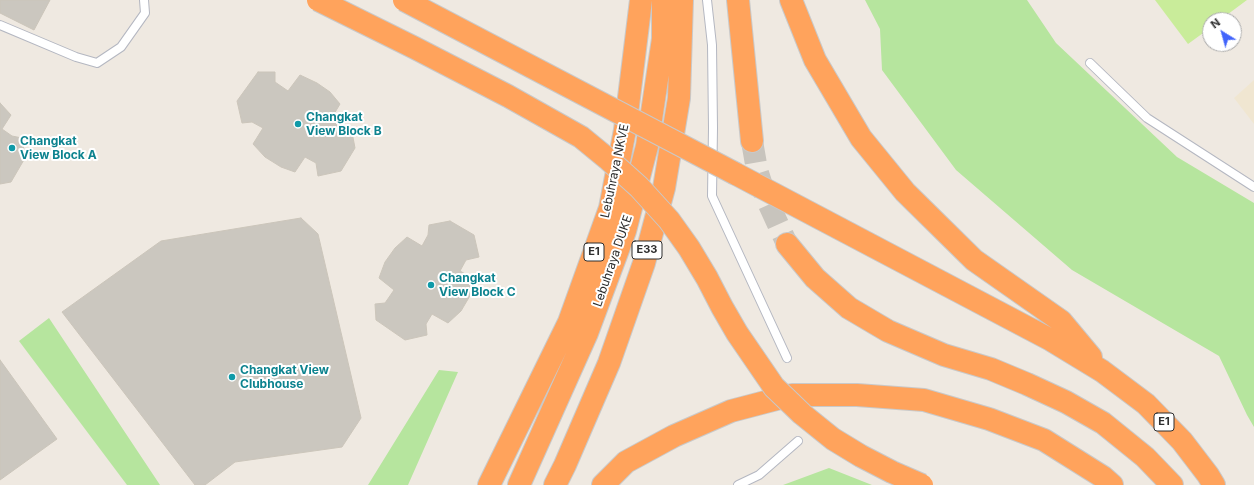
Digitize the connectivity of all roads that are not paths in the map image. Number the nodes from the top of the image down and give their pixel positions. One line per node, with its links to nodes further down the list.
1 (144, 0): 10 (lane)
2 (318, 0): 23 (highway, bridge)
3 (404, 0): 16 (highway, bridge)
4 (641, 0): 18 (highway, Lebuhraya NKVE / E1)
5 (663, 0): 19 (highway, Lebuhraya DUKE / E33)
6 (682, 0): 20 (highway, E33)
7 (707, 0): 15 (lane)
8 (738, 0): 12 (highway)
9 (791, 0): 16 (highway)
10 (0, 25)
11 (1090, 63): 13 (lane)
12 (752, 141)
13 (1254, 187)
14 (787, 244): 25 (highway)
15 (787, 358)
16 (1102, 370): 26 (highway, E1)
17 (798, 441): 22 (lane)
18 (489, 485)
19 (520, 485)
20 (555, 485)
21 (603, 485): 24 (highway)
22 (738, 485)
23 (922, 485)
24 (1112, 485)
25 (1172, 485)
26 (1214, 485)

